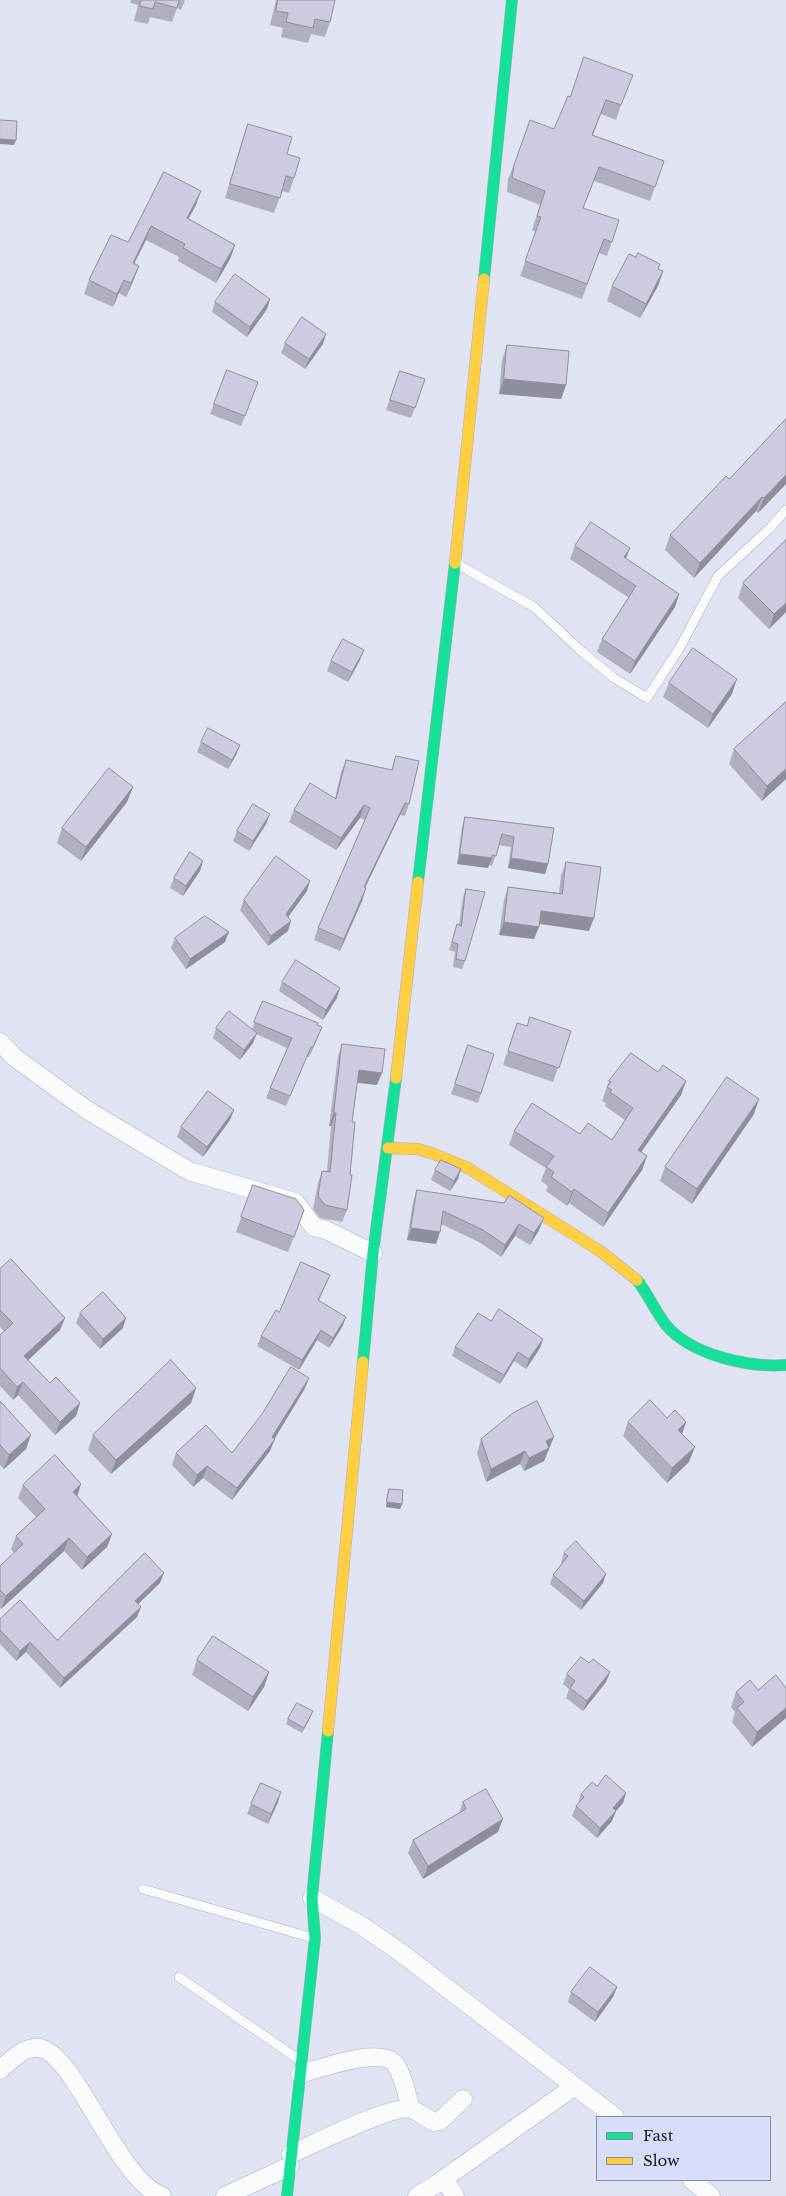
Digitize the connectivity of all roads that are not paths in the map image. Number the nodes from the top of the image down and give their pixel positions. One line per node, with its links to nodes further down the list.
1 (512, 0): 3 (street)
2 (786, 510): 3 (lane)
3 (455, 563): 5 (street)
4 (0, 1042): 6 (street)
5 (388, 1148): 6 (street); 7 (street)
6 (372, 1253): 9 (street)
7 (786, 1365)
8 (143, 1889): 10 (lane)
9 (312, 1898): 10 (street); 14 (street)
10 (315, 1938): 12 (street)
11 (179, 1976): 12 (lane)
12 (300, 2068): 16 (street); 18 (street)
13 (0, 2070): 21 (street)
14 (575, 2086): 17 (street); 19 (street)
15 (464, 2099): 16 (street)
16 (411, 2110): 18 (street)
17 (614, 2116)
18 (291, 2160): 22 (street); 23 (street)
19 (444, 2179): 24 (street); 25 (street)
20 (693, 2181): 26 (street)
21 (162, 2196)
22 (225, 2196)
23 (287, 2196)
24 (417, 2196)
25 (455, 2196)
26 (711, 2196)

